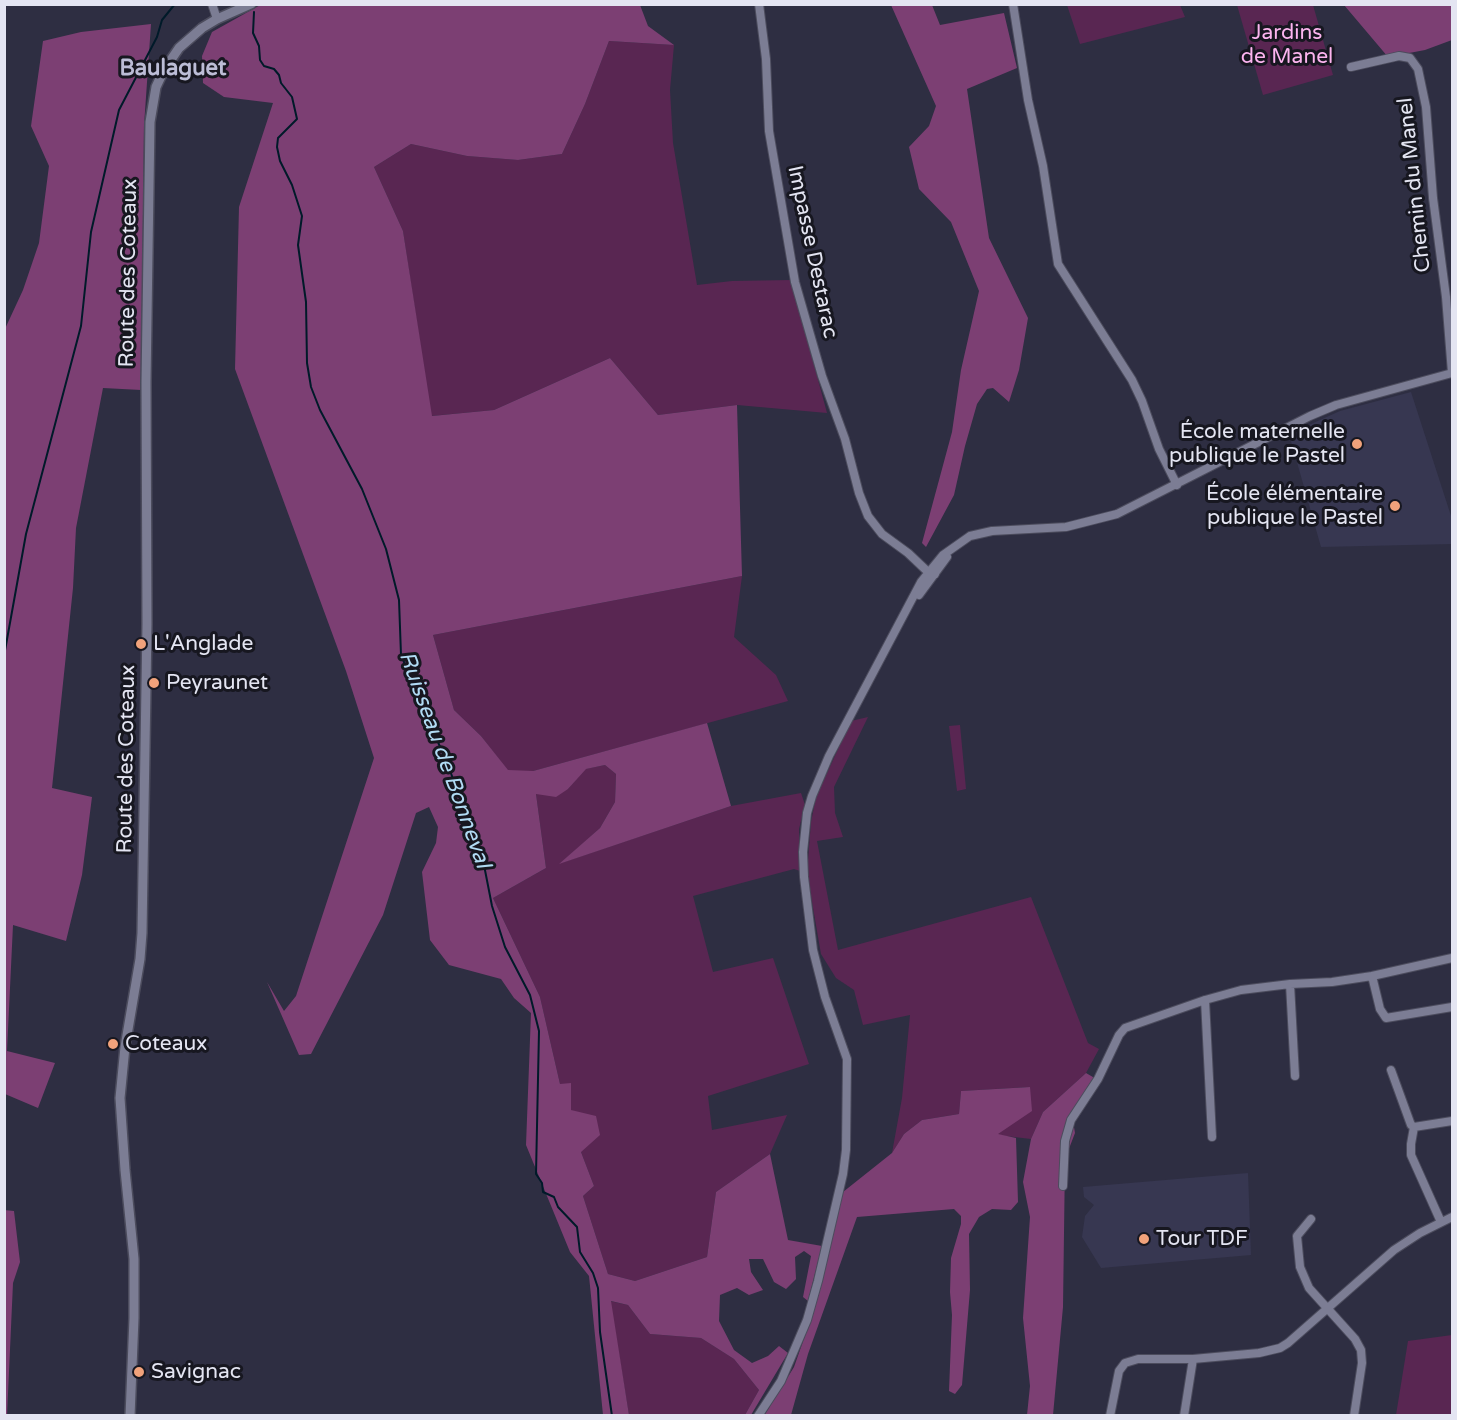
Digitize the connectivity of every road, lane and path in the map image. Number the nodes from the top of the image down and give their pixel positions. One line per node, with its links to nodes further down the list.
1 (212, 4): 5 (street)
2 (251, 4): 5 (street, Route des Coteaux)
3 (759, 4): 10 (street, Impasse Destarac)
4 (1013, 4): 8 (street)
5 (217, 19): 29 (street, Route des Coteaux)
6 (1351, 67): 7 (street, Chemin du Manel)
7 (1452, 373): 8 (street)
8 (1177, 485): 9 (street)
9 (954, 548): 11 (street); 12 (street)
10 (908, 553): 11 (street, Impasse Destarac); 12 (street, Impasse Destarac)
11 (934, 564): 12 (street)
12 (932, 573): 30 (street)
13 (1452, 958): 14 (street)
14 (1372, 976): 15 (street); 17 (street)
15 (1290, 984): 16 (street); 19 (street)
16 (1205, 1000): 22 (street); 23 (street)
17 (1452, 1007)
18 (1391, 1070): 21 (street)
19 (1295, 1076)
20 (1452, 1121): 21 (street)
21 (1414, 1127): 26 (street)
22 (1212, 1137)
23 (1063, 1186)
24 (1452, 1217): 26 (street)
25 (1311, 1219): 27 (street)
26 (1440, 1222): 27 (street)
27 (1327, 1309): 28 (street); 33 (street)
28 (1193, 1359): 31 (street); 32 (street)
29 (130, 1416)
30 (758, 1416)
31 (1110, 1416)
32 (1184, 1416)
33 (1354, 1416)

